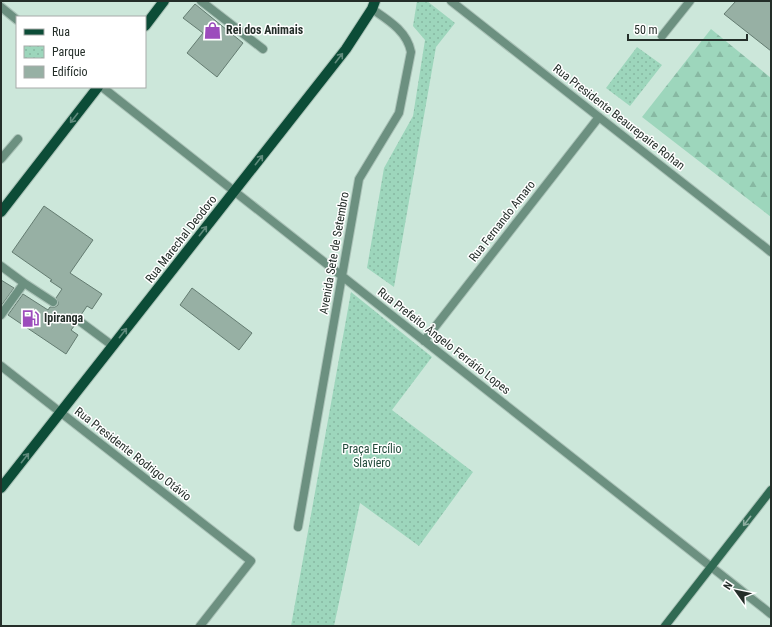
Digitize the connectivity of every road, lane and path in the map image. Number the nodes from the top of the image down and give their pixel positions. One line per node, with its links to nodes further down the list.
1 (164, 1): 8 (main road)
2 (201, 1): 10 (street)
3 (451, 1): 13 (street, Rua Presidente Beaurepaire Rohan)
4 (690, 1): 9 (street)
5 (373, 5): 16 (main road, Rua Marechal Deodoro, one-way to 5); 20 (street, Avenida Sete de Setembro)
6 (1, 7): 7 (street)
7 (16, 19)
8 (146, 25)
9 (662, 36)
10 (263, 49)
11 (97, 88): 17 (main road, one-way to 17)
12 (103, 88): 16 (street, Rua Prefeito Ângelo Ferrário Lopes)
13 (599, 117): 18 (street, Rua Presidente Beaurepaire Rohan); 25 (street, Rua Fernando Amaro)
14 (18, 139): 15 (street)
15 (1, 159)
16 (234, 191): 20 (street, Rua Prefeito Ângelo Ferrário Lopes); 26 (main road, Rua Marechal Deodoro, one-way to 16)
17 (1, 212)
18 (771, 252)
19 (1, 266): 21 (street)
20 (343, 276): 25 (street, Rua Prefeito Ângelo Ferrário Lopes); 31 (street, Avenida Sete de Setembro)
21 (24, 283): 22 (street); 23 (street)
22 (53, 302)
23 (1, 315)
24 (78, 320): 26 (street)
25 (424, 340): 32 (street, Rua Prefeito Ângelo Ferrário Lopes)
26 (113, 346): 28 (main road, Rua Marechal Deodoro)
27 (1, 366): 28 (street, Rua Presidente Rodrigo Otávio)
28 (61, 412): 29 (main road, Rua Marechal Deodoro, one-way to 28); 34 (street, Rua Presidente Rodrigo Otávio)
29 (1, 488)
30 (771, 490): 32 (street, one-way to 32)
31 (298, 527)
32 (711, 567): 33 (street, Rua Prefeito Ângelo Ferrário Lopes); 35 (street)
33 (771, 614)
34 (200, 626)
35 (665, 626)

